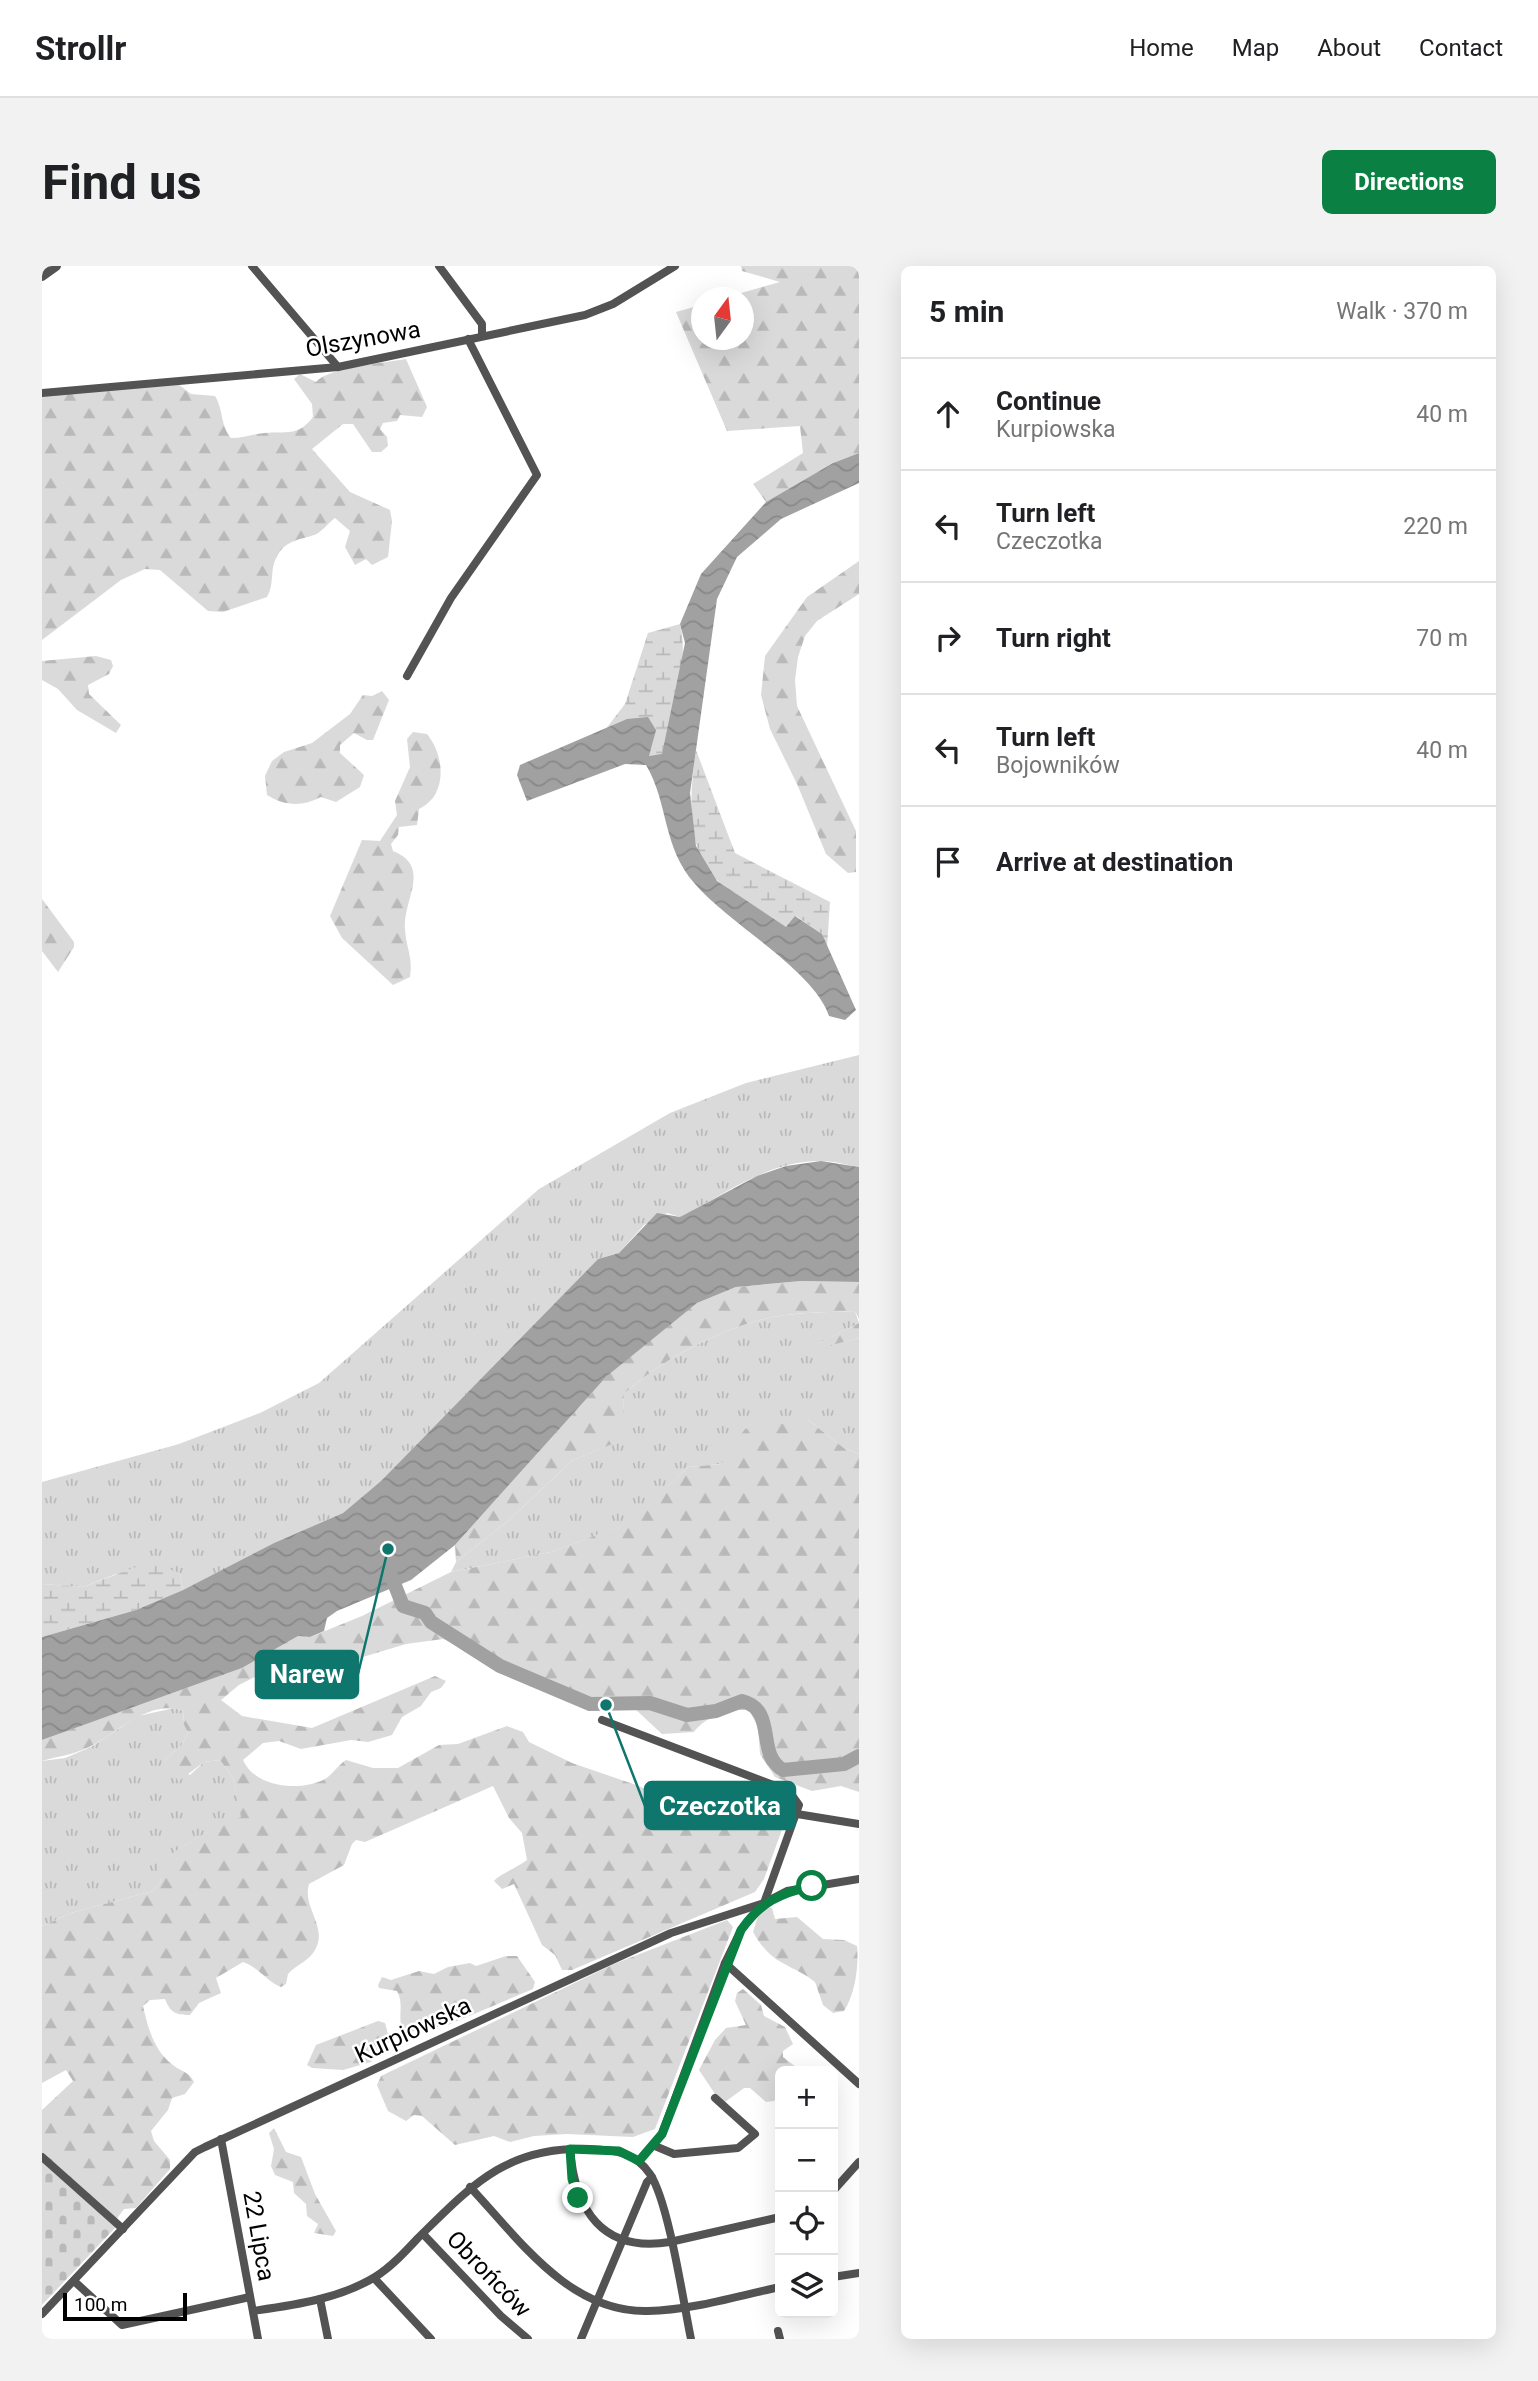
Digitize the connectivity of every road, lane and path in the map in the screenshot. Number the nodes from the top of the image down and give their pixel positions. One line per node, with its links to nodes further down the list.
1 (56, 266): 5 (street)
2 (252, 266): 8 (street)
3 (439, 266): 6 (street)
4 (675, 266): 6 (street, Olszynowa)
5 (42, 276)
6 (482, 336): 7 (street, Olszynowa)
7 (468, 339): 8 (street, Olszynowa); 10 (street)
8 (338, 367): 9 (street, Olszynowa)
9 (42, 393)
10 (407, 676)
11 (602, 1720): 12 (street)
12 (797, 1814): 13 (street); 15 (street)
13 (859, 1824)
14 (859, 1879): 15 (street, Kurpiowska)
15 (764, 1903): 16 (street); 19 (street, Kurpiowska)
16 (725, 1964): 17 (street); 20 (street)
17 (859, 2084)
18 (715, 2098): 20 (street)
19 (222, 2139): 29 (street, Kurpiowska); 38 (street, 22 Lipca)
20 (654, 2146): 23 (street)
21 (570, 2149): 23 (street); 27 (street); 31 (street)
22 (42, 2157): 29 (street)
23 (639, 2161): 25 (street)
24 (859, 2162): 26 (street)
25 (652, 2177): 31 (street); 32 (street)
26 (838, 2185)
27 (470, 2187): 30 (street); 40 (street)
28 (775, 2218): 32 (street)
29 (123, 2229): 36 (street, Kurpiowska)
30 (423, 2234): 35 (street); 47 (street, Obrońców)
31 (623, 2240): 32 (street); 40 (street)
32 (670, 2242): 41 (street)
33 (859, 2273): 34 (street)
34 (838, 2276)
35 (374, 2278): 39 (street); 46 (street)
36 (74, 2281): 38 (street); 43 (street, Kurpiowska)
37 (775, 2288): 41 (street)
38 (250, 2297): 42 (street, 22 Lipca)
39 (320, 2299): 42 (street); 45 (street)
40 (597, 2301): 41 (street); 48 (street)
41 (684, 2307): 49 (street)
42 (253, 2311): 44 (street, 22 Lipca)
43 (42, 2314)
44 (258, 2339)
45 (328, 2339)
46 (431, 2339)
47 (528, 2339)
48 (581, 2339)
49 (691, 2339)

